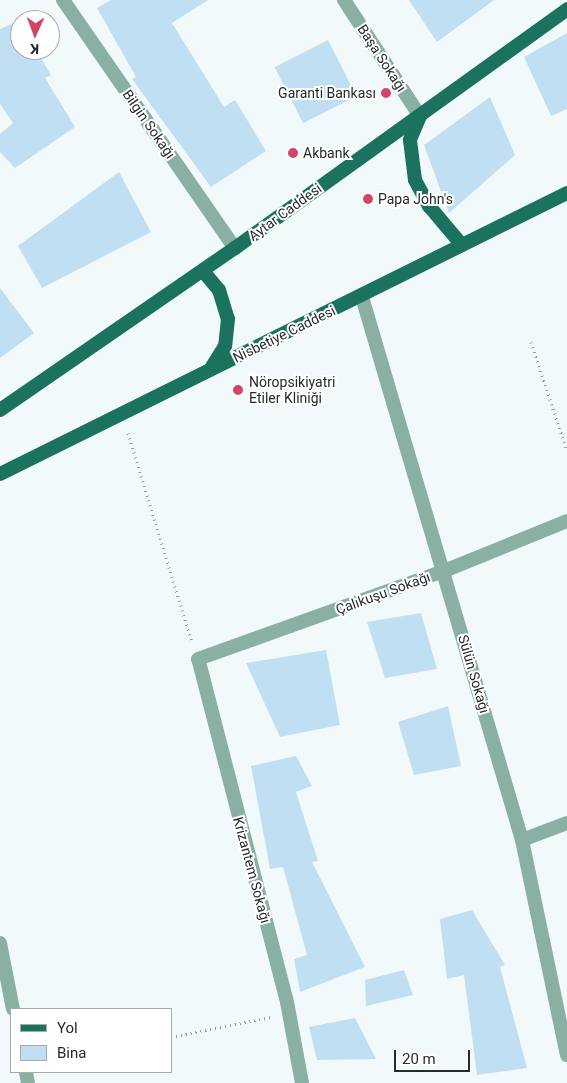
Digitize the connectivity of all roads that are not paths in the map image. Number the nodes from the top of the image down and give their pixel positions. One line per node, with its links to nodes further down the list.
1 (63, 0): 7 (street, Bilgin Sokağı)
2 (344, 0): 4 (street, Başa Sokağı)
3 (567, 9): 4 (main road, Aytar Caddesi)
4 (420, 116): 6 (main road); 7 (main road, Aytar Caddesi)
5 (567, 193): 6 (main road, Nisbetiye Caddesi)
6 (462, 244): 9 (main road, Nisbetiye Caddesi)
7 (235, 248): 8 (main road, Aytar Caddesi)
8 (203, 271): 10 (main road); 11 (main road, Aytar Caddesi)
9 (362, 297): 10 (main road, Nisbetiye Caddesi); 14 (street, Sülün Sokağı)
10 (211, 369): 12 (main road, Nisbetiye Caddesi)
11 (0, 410)
12 (0, 474)
13 (567, 521): 14 (street, Çalıkuşu Sokağı)
14 (444, 571): 15 (street, Çalıkuşu Sokağı); 17 (street, Sülün Sokağı)
15 (198, 659): 21 (street, Krizantem Sokağı)
16 (567, 824): 17 (street)
17 (522, 840): 20 (street, Sülün Sokağı)
18 (0, 943): 19 (street)
19 (13, 1008)
20 (567, 1055)
21 (302, 1083)

